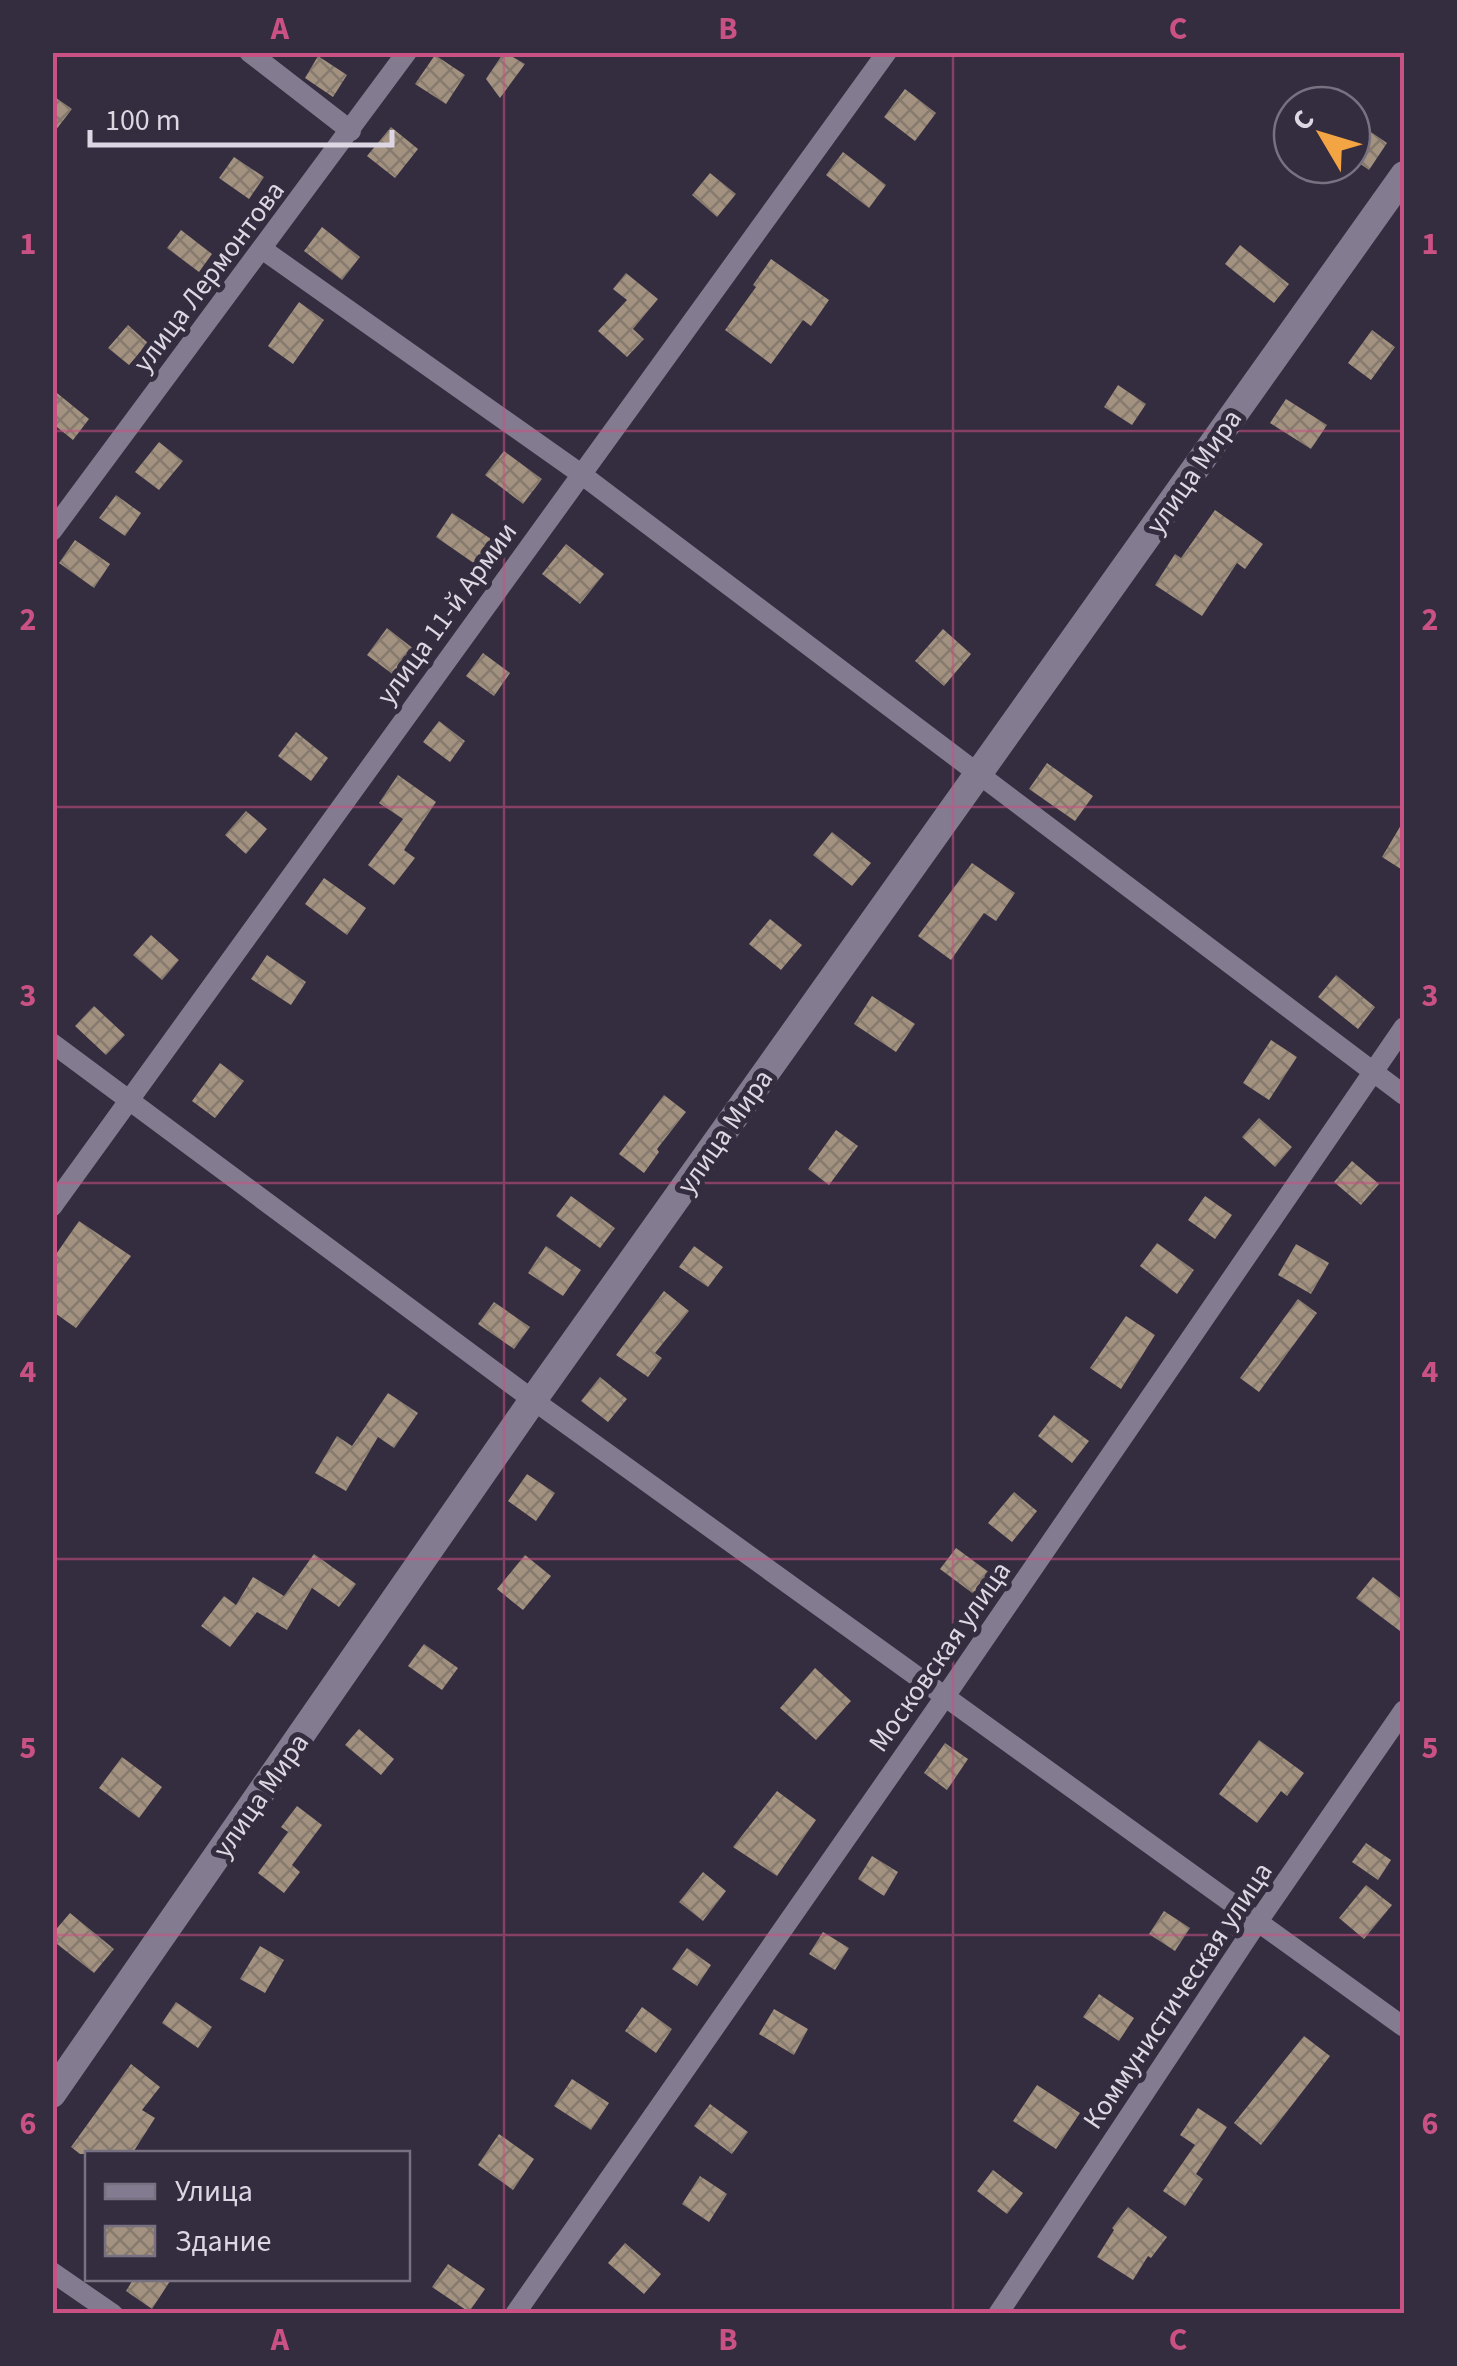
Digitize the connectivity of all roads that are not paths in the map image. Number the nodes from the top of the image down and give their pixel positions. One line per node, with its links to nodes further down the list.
1 (250, 52): 4 (street)
2 (408, 52): 4 (street, улица Лермонтова)
3 (887, 52): 7 (street, улица 11-й Армии)
4 (351, 130): 6 (street, улица Лермонтова)
5 (1404, 175): 9 (street, улица Мира)
6 (262, 249): 7 (street); 8 (street, улица Лермонтова)
7 (580, 474): 9 (street); 14 (street, улица 11-й Армии)
8 (52, 531)
9 (976, 776): 12 (street); 16 (street, улица Мира)
10 (1404, 1027): 12 (street, Московская улица)
11 (52, 1043): 14 (street)
12 (1373, 1074): 13 (street); 17 (street, Московская улица)
13 (1404, 1095)
14 (130, 1100): 15 (street, улица 11-й Армии); 16 (street)
15 (52, 1207)
16 (534, 1400): 17 (street); 21 (street, улица Мира)
17 (944, 1698): 19 (street); 24 (street, Московская улица)
18 (1404, 1710): 19 (street, Коммунистическая улица)
19 (1259, 1920): 20 (street); 25 (street, Коммунистическая улица)
20 (1404, 2027)
21 (52, 2094)
22 (52, 2272): 23 (street)
23 (113, 2314)
24 (515, 2314)
25 (998, 2314)

